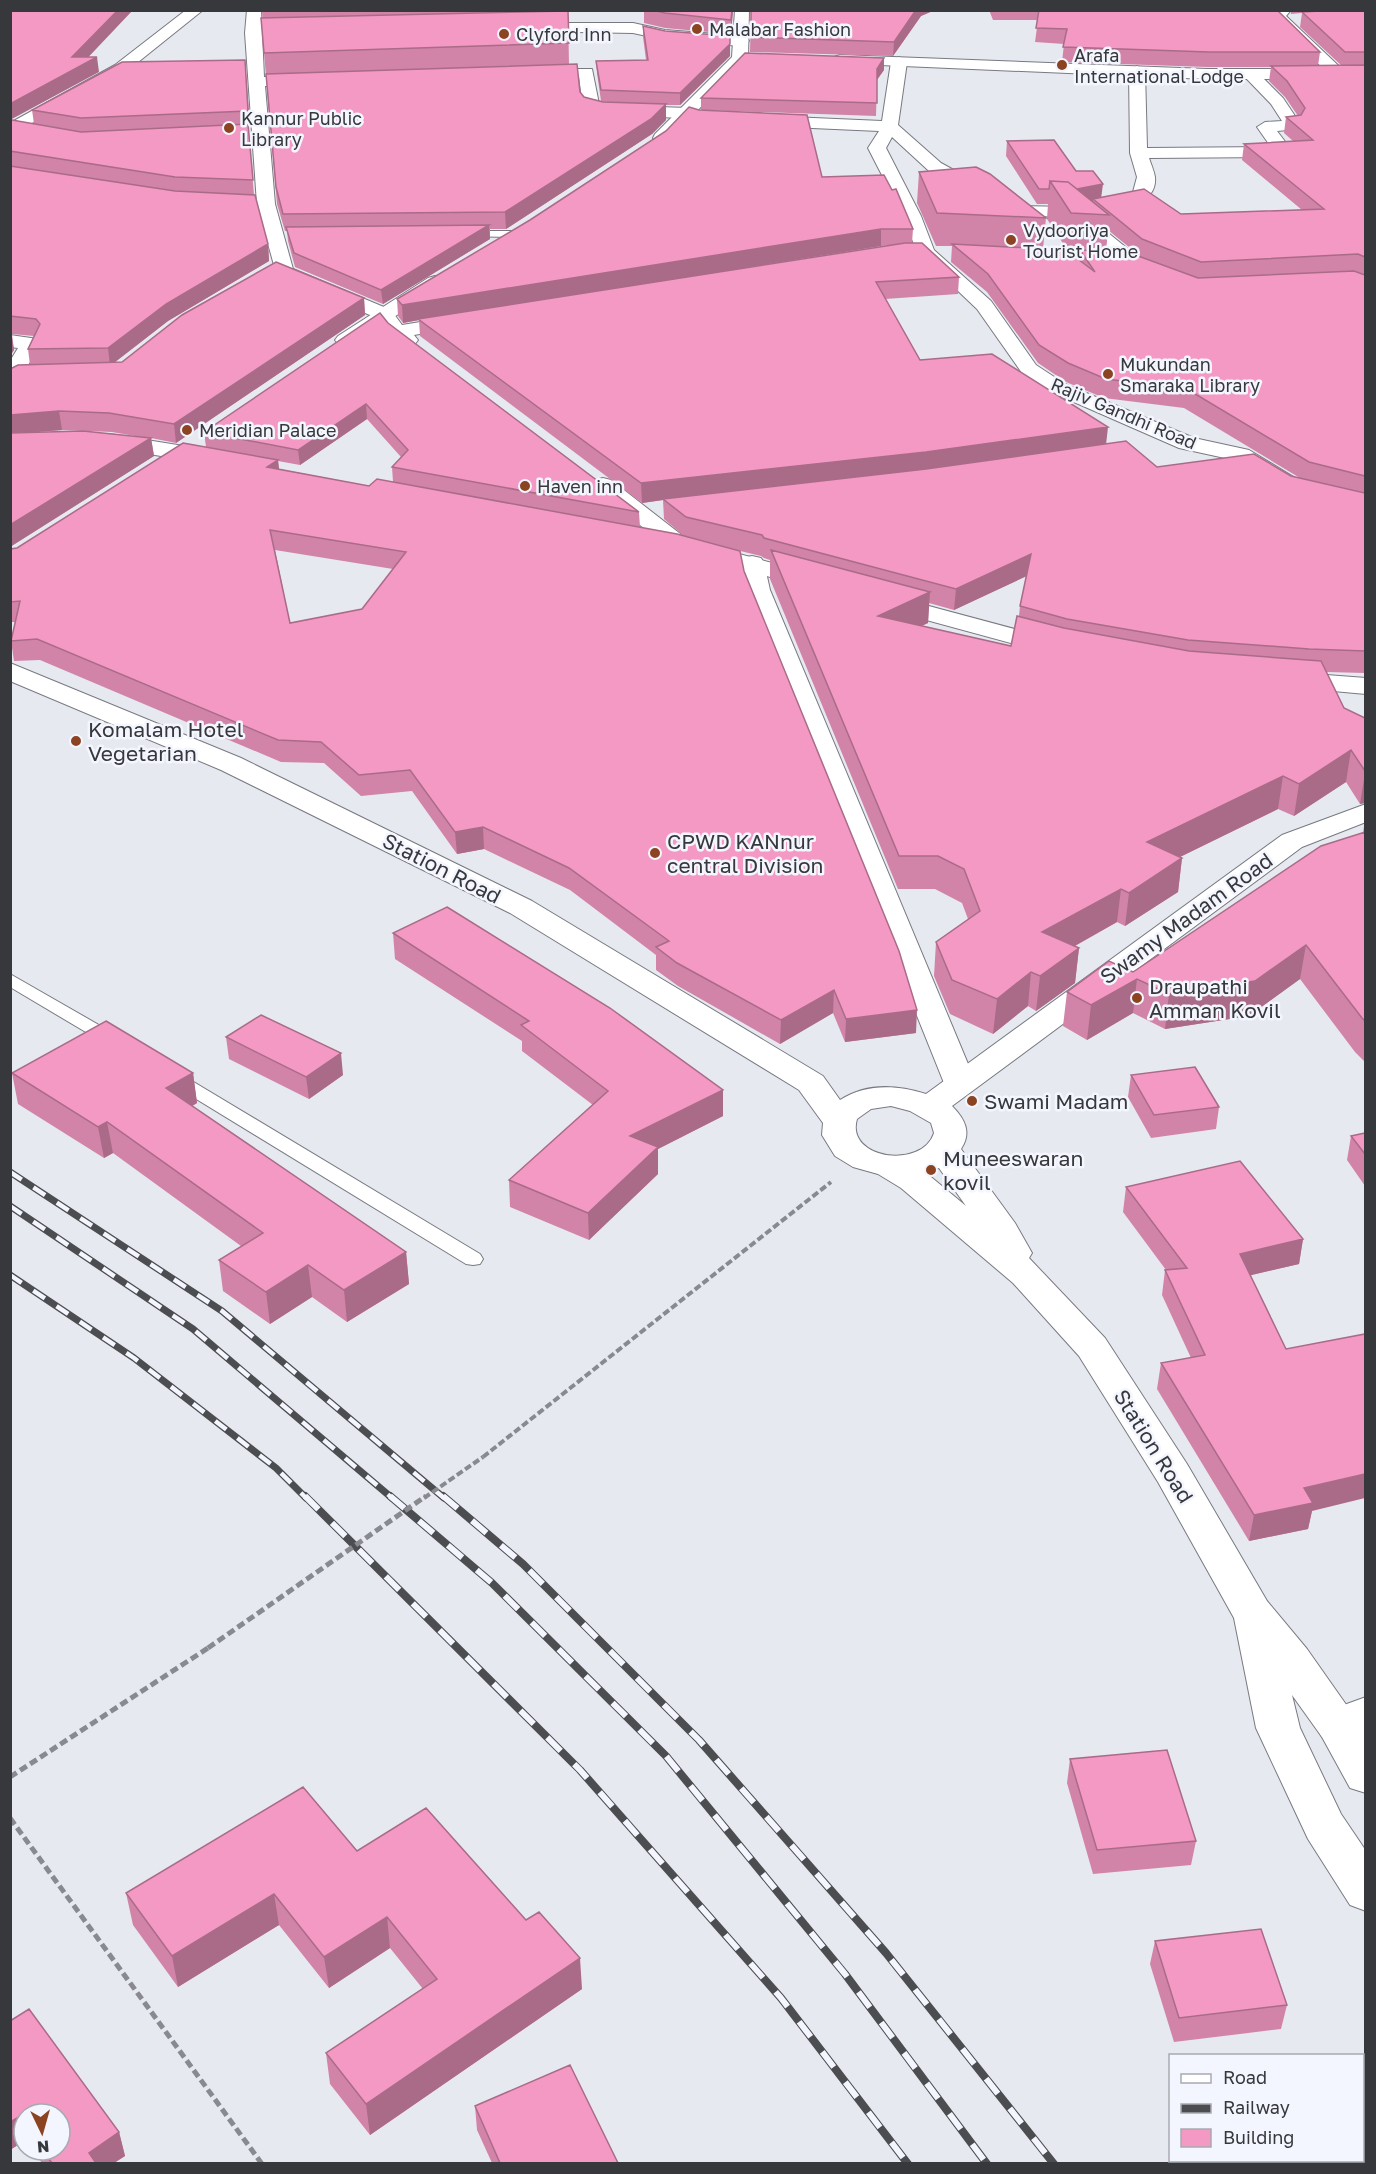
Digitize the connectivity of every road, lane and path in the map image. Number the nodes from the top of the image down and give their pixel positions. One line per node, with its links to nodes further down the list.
1 (175, 10): 11 (street)
2 (196, 10): 13 (street)
3 (254, 10): 16 (street)
4 (742, 10): 8 (street)
5 (1282, 16): 6 (street); 19 (street)
6 (1306, 20)
7 (509, 28): 8 (street)
8 (744, 52): 22 (street)
9 (820, 60): 10 (street)
10 (899, 62): 15 (street); 24 (street)
11 (94, 67): 13 (street); 23 (street)
12 (236, 67): 16 (street)
13 (121, 68): 14 (street); 23 (street)
14 (151, 68)
15 (1137, 71): 18 (street); 27 (street)
16 (256, 74): 21 (street); 29 (street)
17 (516, 74): 22 (street)
18 (1250, 74): 19 (street); 27 (street)
19 (1338, 74): 20 (street)
20 (1365, 74)
21 (327, 80)
22 (687, 112): 24 (street); 26 (street)
23 (12, 125): 25 (street)
24 (890, 126): 30 (street); 36 (street)
25 (36, 132)
26 (649, 147)
27 (1139, 153): 30 (street)
28 (245, 203): 29 (street)
29 (266, 204): 40 (street)
30 (1071, 212): 39 (street)
31 (532, 223): 33 (street)
32 (458, 234): 33 (lane)
33 (515, 234): 34 (street)
34 (486, 252)
35 (904, 252): 36 (street)
36 (926, 252): 37 (street); 53 (street, Rajiv Gandhi Road)
37 (961, 254)
38 (1097, 260): 39 (street)
39 (1132, 262): 41 (street)
40 (281, 265): 43 (street); 44 (street)
41 (1153, 271)
42 (446, 275): 44 (street)
43 (262, 276)
44 (384, 314): 46 (street); 49 (street)
45 (480, 319): 46 (street)
46 (397, 332): 48 (street)
47 (10, 341): 51 (street)
48 (425, 353)
49 (326, 354)
50 (36, 375): 51 (street)
51 (12, 378)
52 (92, 441): 54 (street)
53 (1187, 442): 55 (street); 59 (street, Rajiv Gandhi Road)
54 (190, 445): 56 (street); 57 (street)
55 (1151, 448)
56 (239, 462)
57 (151, 471)
58 (583, 471): 61 (street)
59 (1365, 506)
60 (673, 508): 61 (street)
61 (639, 512): 63 (street)
62 (634, 536): 63 (street)
63 (680, 544): 64 (street)
64 (752, 563): 65 (street); 74 (street)
65 (1084, 653)
66 (10, 671): 73 (street, Station Road)
67 (1264, 678): 68 (street)
68 (1365, 686)
69 (1365, 812): 74 (street, Swamy Madam Road)
70 (10, 979): 71 (lane)
71 (131, 1052)
72 (161, 1070): 80 (lane)
73 (811, 1083): 75 (street); 77 (street, Station Road)
74 (960, 1083): 76 (street, Swamy Madam Road)
75 (873, 1098): 76 (street); 77 (street)
76 (931, 1107): 78 (street)
77 (838, 1121): 79 (street)
78 (943, 1149): 79 (street); 81 (street)
79 (875, 1162): 81 (street, Station Road); 85 (path, bridge)
80 (473, 1259)
81 (1026, 1275): 82 (street, Station Road)
82 (1252, 1612): 83 (street, Station Road); 87 (street)
83 (1351, 1719): 84 (street, Station Road)
84 (1365, 1775)
85 (10, 1777)
86 (10, 1818): 88 (path)
87 (1365, 1891)
88 (262, 2163)

